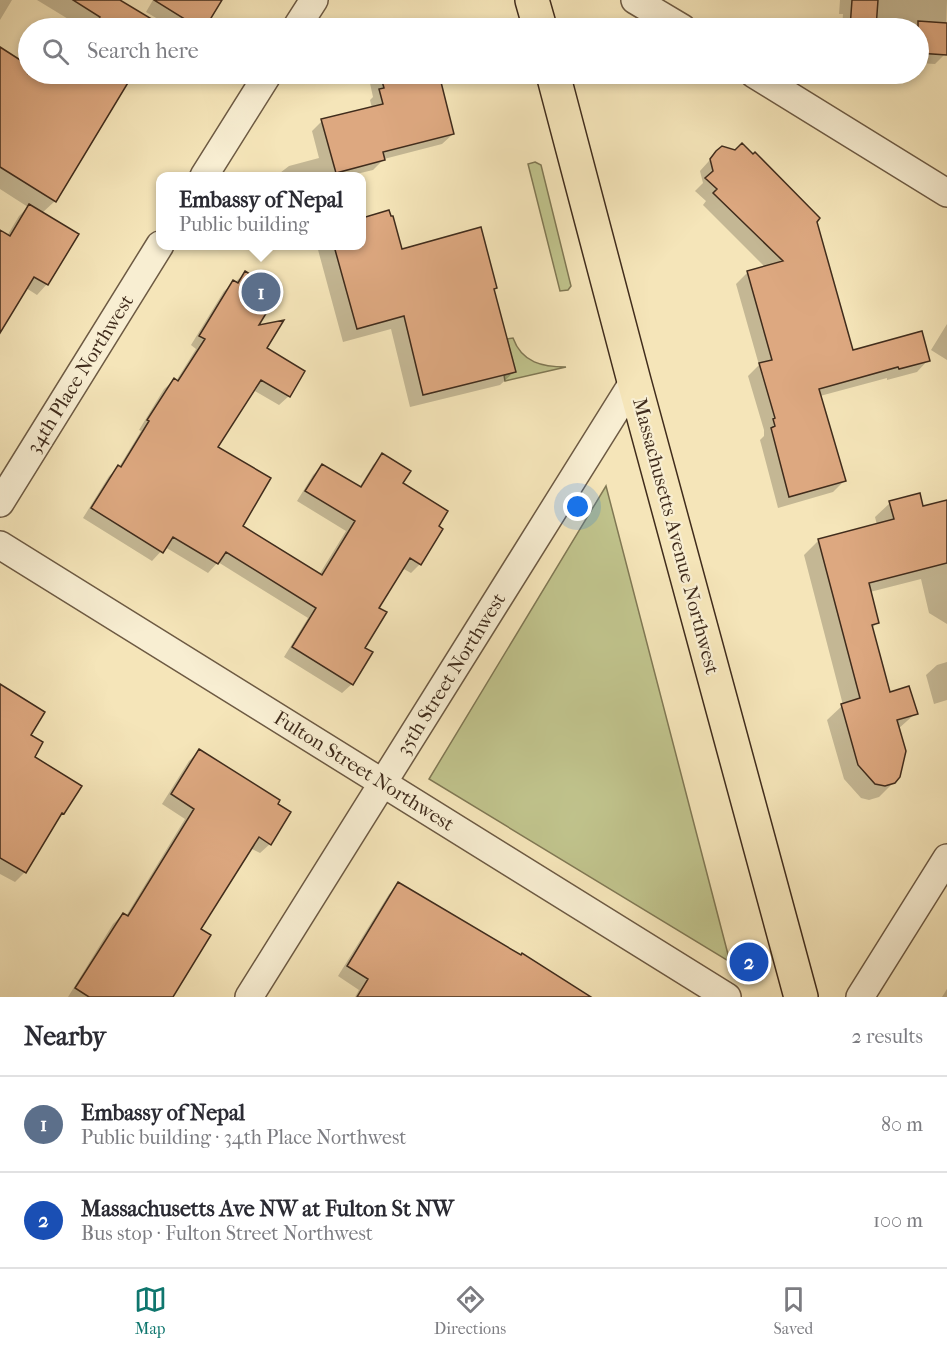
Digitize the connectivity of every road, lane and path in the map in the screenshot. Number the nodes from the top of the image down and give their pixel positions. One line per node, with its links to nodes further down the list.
1 (314, 0): 4 (street)
2 (532, 0): 5 (main road)
3 (635, 0): 6 (street)
4 (302, 18)
5 (537, 18)
6 (665, 18)
7 (262, 84): 10 (street)
8 (556, 84): 13 (main road, Massachusetts Avenue Northwest)
9 (770, 84): 11 (street)
10 (207, 172)
11 (947, 193)
12 (157, 250): 14 (street, 34th Place Northwest)
13 (634, 381): 16 (street, 35th Street Northwest); 20 (main road, Massachusetts Avenue Northwest)
14 (0, 502)
15 (0, 545): 16 (street, Fulton Street Northwest)
16 (383, 783): 18 (street, 35th Street Northwest); 19 (street, Fulton Street Northwest)
17 (947, 858): 21 (street)
18 (249, 997)
19 (727, 997)
20 (801, 997)
21 (860, 997)

